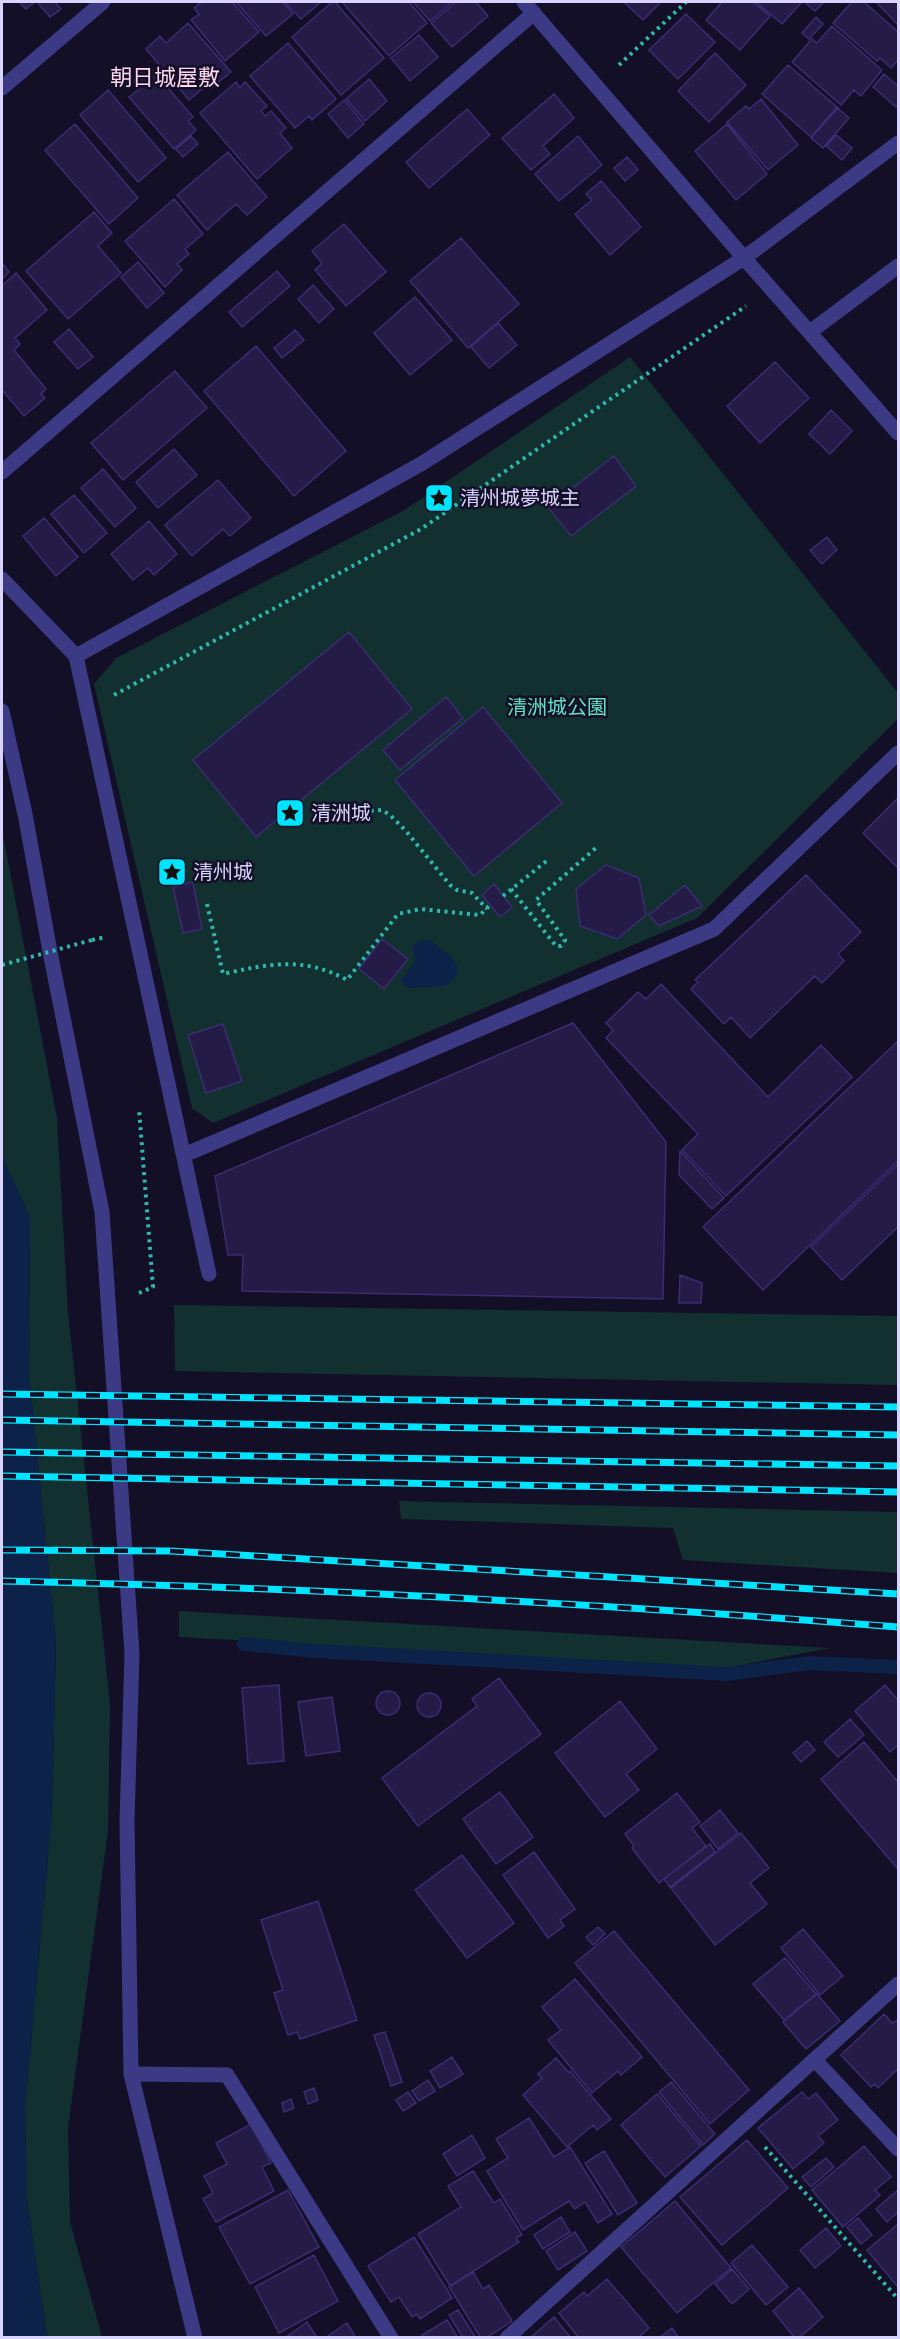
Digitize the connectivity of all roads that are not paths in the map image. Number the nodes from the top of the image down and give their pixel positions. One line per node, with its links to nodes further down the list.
1 (103, 2): 3 (street)
2 (529, 7): 5 (street); 9 (street)
3 (2, 88)
4 (898, 143): 5 (street)
5 (744, 258): 7 (street); 11 (street)
6 (898, 266): 7 (street)
7 (810, 332): 8 (street)
8 (898, 433)
9 (2, 472)
10 (2, 579): 11 (street)
11 (76, 656): 14 (street)
12 (2, 711): 18 (street)
13 (898, 753): 14 (street)
14 (184, 1155): 15 (street)
15 (209, 1274)
16 (898, 1984): 17 (street)
17 (815, 2060): 19 (street); 22 (street)
18 (131, 2074): 20 (street); 21 (street)
19 (898, 2149)
20 (195, 2337)
21 (391, 2337)
22 (507, 2337)

